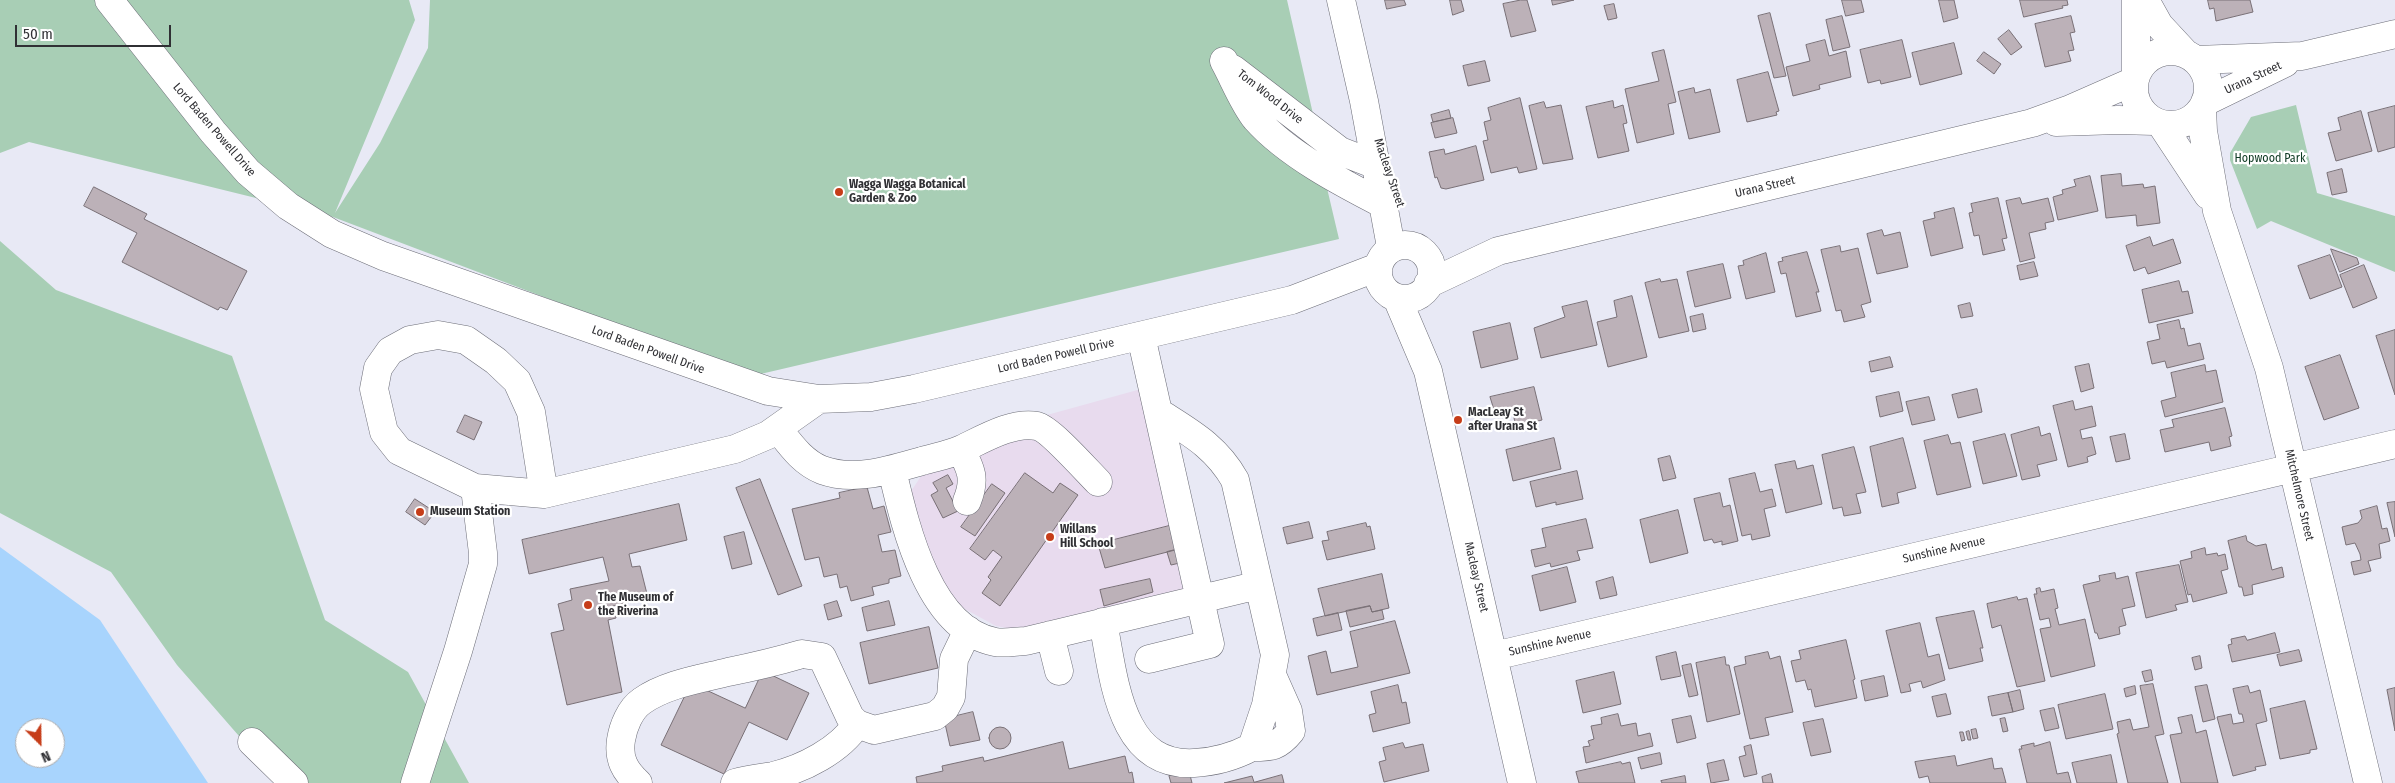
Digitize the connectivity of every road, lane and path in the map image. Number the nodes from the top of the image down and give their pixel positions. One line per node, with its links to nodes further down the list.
1 (109, 0): 23 (street, Lord Baden Powell Drive)
2 (1341, 0): 9 (street, Macleay Street)
3 (2136, 0): 8 (street)
4 (2145, 0): 7 (street)
5 (2395, 34): 6 (street, Urana Street)
6 (2302, 56): 7 (street, Urana Street); 10 (street, Urana Street)
7 (2190, 57): 8 (street); 10 (street)
8 (2135, 78): 11 (street, Urana Street); 12 (street)
9 (1364, 101): 13 (street, Macleay Street); 17 (street, Macleay Street)
10 (2203, 106): 12 (street); 15 (street, Mitchelmore Street)
11 (2032, 123): 12 (street, Urana Street); 16 (street, Urana Street)
12 (2158, 123): 15 (street, Mitchelmore Street)
13 (1376, 165): 14 (street, Macleay Street); 14 (street, Tom Wood Drive)
14 (1383, 204): 17 (street, Macleay Street)
15 (2217, 211): 28 (street, Mitchelmore Street)
16 (1498, 251): 17 (street, Urana Street); 18 (street, Urana Street)
17 (1402, 254): 18 (street); 19 (street); 20 (street, Lord Baden Powell Drive)
18 (1426, 287): 19 (street); 22 (street, Macleay Street)
19 (1394, 297): 20 (street, Lord Baden Powell Drive); 22 (street, Macleay Street)
20 (1292, 300): 21 (street, Lord Baden Powell Drive)
21 (1141, 336): 23 (street, Lord Baden Powell Drive); 24 (street)
22 (1428, 371): 39 (street, Macleay Street)
23 (819, 400): 25 (street)
24 (1158, 412): 34 (street); 35 (street)
25 (778, 429): 29 (street); 32 (street)
26 (2395, 444): 28 (street, Sunshine Avenue)
27 (961, 450): 29 (street); 30 (street); 33 (street)
28 (2293, 467): 39 (street, Sunshine Avenue); 49 (street, Mitchelmore Street)
29 (892, 470): 37 (street)
30 (1098, 482)
31 (475, 488): 32 (street); 32 (street); 45 (street)
32 (544, 494)
33 (967, 501)
34 (1259, 586): 35 (street); 36 (street)
35 (1200, 599): 36 (street); 40 (street)
36 (1103, 622): 38 (street)
37 (968, 630): 38 (street); 42 (street)
38 (1050, 635): 41 (street)
39 (1494, 656): 48 (street, Macleay Street)
40 (1149, 660)
41 (1059, 671)
42 (857, 724): 46 (street); 47 (street)
43 (252, 742): 44 (street)
44 (294, 783)
45 (415, 783)
46 (638, 783)
47 (735, 783)
48 (1522, 783)
49 (2368, 783)

